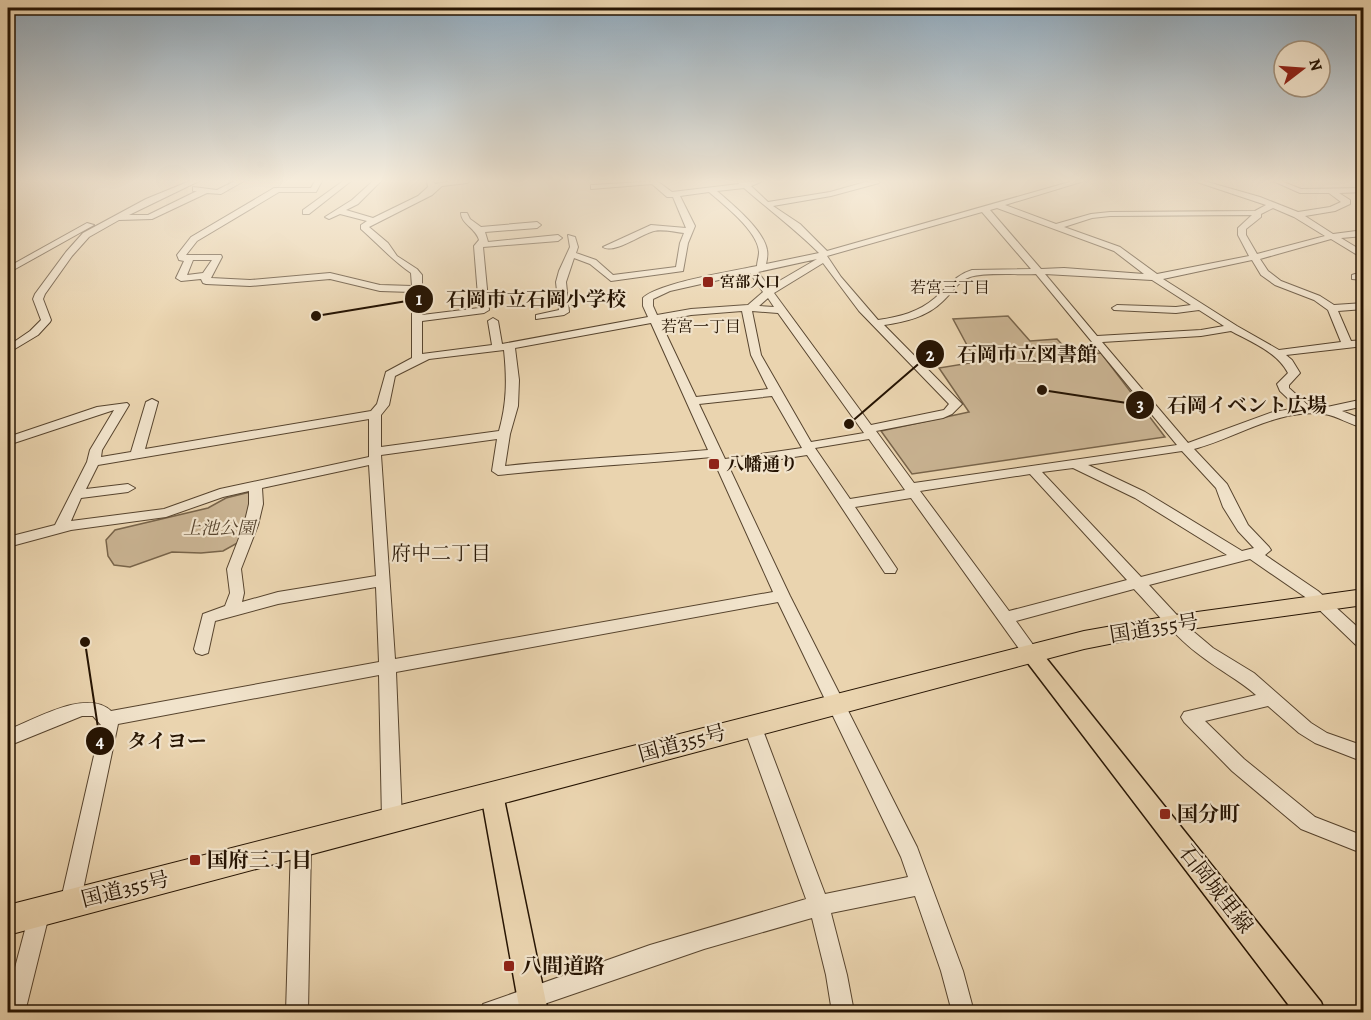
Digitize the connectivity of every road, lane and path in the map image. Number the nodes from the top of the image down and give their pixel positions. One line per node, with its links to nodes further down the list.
1 (82, 229): 19 (street)
2 (98, 229): 21 (street)
3 (212, 229): 29 (street)
4 (365, 229): 36 (street)
5 (495, 229): 15 (street)
6 (650, 229): 24 (street)
7 (659, 229): 16 (street)
8 (750, 229): 30 (street)
9 (799, 229): 26 (street)
10 (917, 229): 26 (street)
11 (1002, 229): 32 (street)
12 (1058, 229): 34 (street)
13 (1242, 229): 28 (street)
14 (1321, 229): 18 (street)
15 (479, 230): 23 (street)
16 (690, 231): 35 (street)
17 (1364, 233): 18 (street)
18 (1334, 236): 27 (street); 28 (street)
19 (66, 237): 21 (street); 31 (street)
20 (571, 237): 25 (street)
21 (82, 238): 54 (street)
22 (558, 238): 23 (street)
23 (482, 245): 44 (street)
24 (607, 248)
25 (571, 255): 35 (street); 49 (street)
26 (824, 256): 30 (street); 37 (street); 47 (street)
27 (1364, 256)
28 (1256, 257): 34 (street); 41 (street)
29 (189, 259): 33 (street); 33 (street)
30 (757, 269): 35 (street); 37 (street)
31 (8, 270)
32 (1039, 272): 34 (street); 47 (street); 50 (street)
33 (206, 276): 36 (street)
34 (1157, 277): 39 (street)
35 (642, 286): 45 (street)
36 (417, 289): 44 (street)
37 (769, 293): 42 (street); 43 (street)
38 (1364, 306): 41 (street)
39 (1200, 307): 40 (street); 48 (street)
40 (1117, 308)
41 (1332, 308): 52 (street)
42 (749, 309): 43 (street); 45 (street); 57 (street)
43 (781, 310): 65 (street)
44 (417, 319): 56 (street)
45 (654, 320): 49 (street); 58 (street)
46 (492, 321): 53 (street)
47 (876, 324): 65 (street)
48 (1233, 328): 50 (street); 55 (street)
49 (547, 339): 53 (street)
50 (1095, 339): 68 (street)
51 (1364, 343): 52 (street)
52 (1347, 344): 55 (street)
53 (504, 347): 56 (street); 66 (street)
54 (8, 351)
55 (1277, 353): 61 (street)
56 (417, 359): 63 (street)
57 (776, 392): 58 (street); 69 (street)
58 (690, 401): 72 (street)
59 (152, 402): 70 (street)
60 (1364, 402): 62 (street)
61 (1308, 410): 62 (street); 68 (street)
62 (1327, 411): 64 (street)
63 (375, 414): 70 (street); 71 (street)
64 (1364, 425)
65 (869, 432): 69 (street); 78 (street)
66 (504, 434): 71 (street); 72 (street)
67 (8, 441): 73 (street)
68 (1185, 447): 74 (street); 83 (street)
69 (809, 449): 72 (street); 80 (street)
70 (137, 454): 73 (street)
71 (375, 456): 76 (street); 85 (street)
72 (718, 459): 87 (street)
73 (93, 462): 79 (street)
74 (1075, 464): 75 (street); 83 (street)
75 (1033, 470): 78 (street); 86 (street)
76 (255, 486): 81 (street); 90 (street)
77 (128, 488): 79 (street)
78 (912, 490): 80 (street); 91 (street)
79 (75, 495): 81 (street)
80 (847, 504): 84 (street)
81 (60, 528): 82 (street)
82 (8, 542)
83 (1245, 554): 86 (street); 89 (street)
84 (890, 569)
85 (384, 580): 90 (street); 96 (street)
86 (1138, 583): 91 (street); 92 (street)
87 (782, 596): 96 (street); 98 (street)
88 (1364, 597): 89 (highway, 国道355号)
89 (1323, 603): 92 (highway, 国道355号); 93 (street)
90 (232, 610): 94 (street)
91 (1004, 618): 95 (street)
92 (1175, 623): 95 (highway, 国道355号); 97 (street)
93 (1364, 643)
94 (202, 649)
95 (1031, 653): 98 (highway, 国道355号); 118 (main road, 石岡城里線)
96 (386, 669): 99 (street); 104 (street)
97 (1271, 698): 102 (street); 106 (street)
98 (835, 704): 100 (highway, 国道355号); 107 (street)
99 (108, 719): 101 (street); 108 (street)
100 (752, 725): 103 (highway, 国道355号); 109 (street)
101 (8, 738)
102 (1364, 754)
103 (492, 794): 104 (highway, 国道355号); 112 (main road)
104 (392, 820): 105 (highway, 国道355号)
105 (301, 844): 108 (highway, 国道355号); 114 (street)
106 (1364, 845)
107 (922, 885): 109 (street); 117 (street)
108 (70, 904): 110 (highway, 国道355号)
109 (818, 905): 112 (street); 116 (street)
110 (40, 911): 111 (highway, 国道355号); 113 (street)
111 (8, 920)
112 (533, 1005): 115 (street)
113 (14, 1012)
114 (297, 1012)
115 (491, 1012)
116 (843, 1012)
117 (963, 1012)
118 (1311, 1012)

